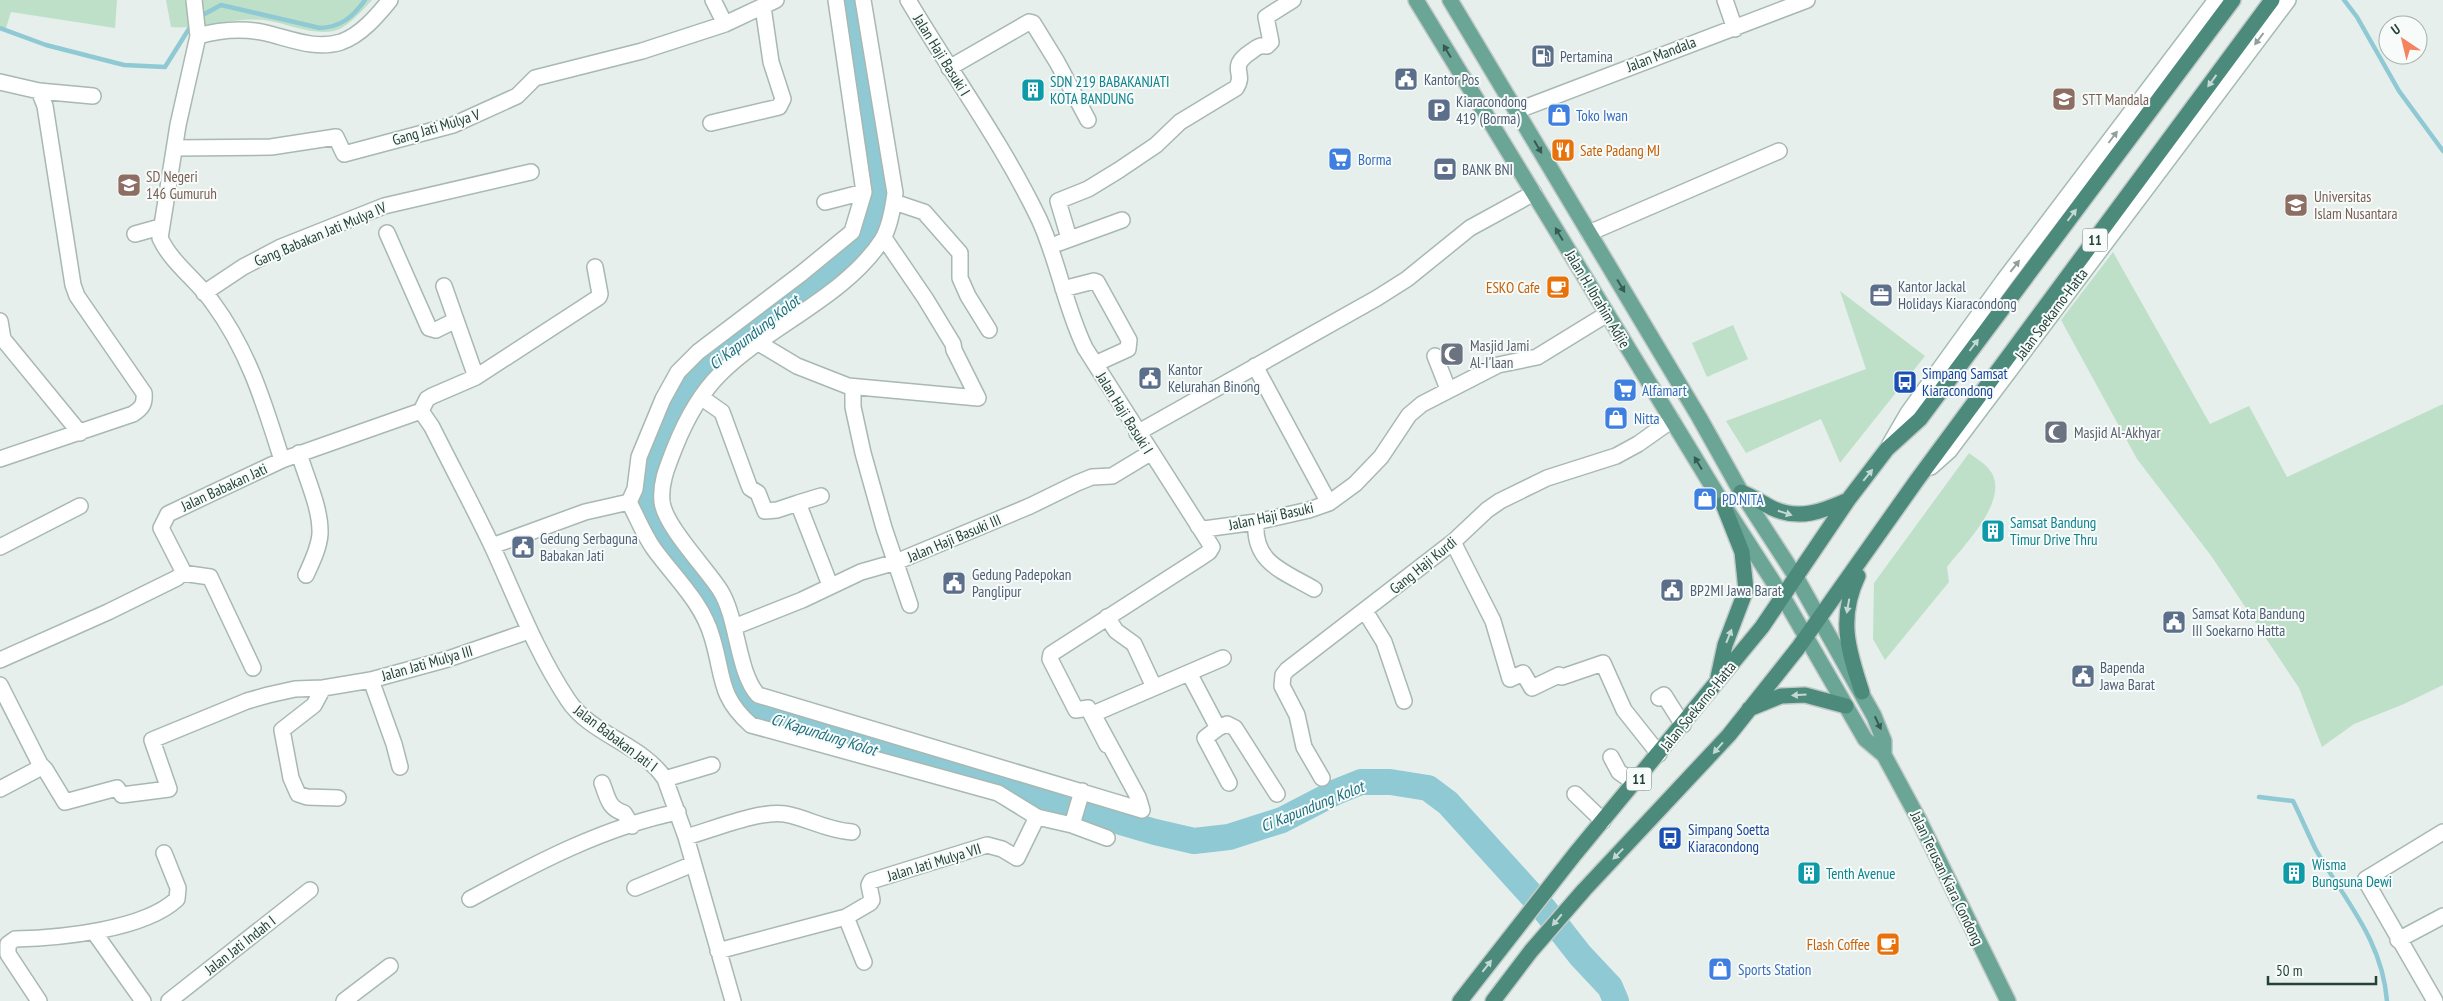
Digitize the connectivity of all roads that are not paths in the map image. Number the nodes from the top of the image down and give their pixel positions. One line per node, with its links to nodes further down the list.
1 (194, 0): 19 (street)
2 (390, 0): 19 (street)
3 (714, 0): 17 (street)
4 (836, 0): 30 (street)
5 (863, 0): 33 (street)
6 (908, 0): 20 (street, Jalan Haji Basuki I)
7 (1293, 0): 40 (street)
8 (1416, 0): 31 (main road, Jalan H. Ibrahim Adjie, one-way to 8)
9 (1450, 0): 24 (main road, Jalan H. Ibrahim Adjie)
10 (1725, 0): 18 (street)
11 (1807, 0): 18 (street, Jalan Mandala)
12 (2216, 0): 63 (street, Jalan Soekarno-Hatta, one-way to 12)
13 (2232, 0): 63 (highway, Jalan Soekarno-Hatta / 11, one-way to 13)
14 (2272, 0): 68 (highway, Jalan Soekarno-Hatta / 11, one-way to 68)
15 (2288, 0): 68 (street, Jalan Soekarno-Hatta, one-way to 68)
16 (770, 4): 17 (street, Gang Jati Mulya V); 26 (street)
17 (725, 24): 27 (street, Gang Jati Mulya V)
18 (1735, 29): 24 (street, Jalan Mandala)
19 (197, 33): 27 (street)
20 (949, 68): 25 (street); 41 (street, Jalan Haji Basuki I)
21 (0, 82): 22 (street)
22 (39, 91): 23 (street); 62 (street)
23 (93, 96)
24 (1516, 110): 37 (main road, Jalan H. Ibrahim Adjie, one-way to 37)
25 (1088, 120)
26 (711, 123)
27 (175, 148): 35 (street)
28 (1779, 151): 37 (street)
29 (531, 172): 45 (street, Gang Babakan Jati Mulya IV)
30 (864, 192): 32 (street); 72 (street)
31 (1534, 193): 46 (main road, Jalan H. Ibrahim Adjie, one-way to 31); 54 (street)
32 (825, 202)
33 (894, 202): 39 (street); 49 (street)
34 (1122, 220): 40 (street)
35 (160, 227): 38 (street); 45 (street)
36 (387, 233): 47 (street)
37 (1589, 233): 69 (main road, Jalan H. Ibrahim Adjie, one-way to 69)
38 (135, 234)
39 (884, 238): 51 (street); 56 (street)
40 (1069, 238): 41 (street)
41 (1049, 247): 44 (street, Jalan Haji Basuki I)
42 (595, 267): 55 (street)
43 (444, 286): 47 (street)
44 (1063, 289): 53 (street, Jalan Haji Basuki I); 53 (street)
45 (204, 293): 67 (street)
46 (1607, 314): 57 (street, Jalan Haji Basuki); 60 (main road, Jalan H. Ibrahim Adjie)
47 (456, 320): 55 (street)
48 (0, 321): 50 (street)
49 (989, 330)
50 (1, 340): 62 (street)
51 (758, 342): 56 (street); 58 (street)
52 (1435, 356): 57 (street)
53 (1095, 364): 61 (street, Jalan Haji Basuki I)
54 (1255, 366): 61 (street); 74 (street)
55 (476, 377): 59 (street)
56 (853, 387): 83 (street, Jalan Haji Basuki III)
57 (1448, 390): 74 (street, Jalan Haji Basuki)
58 (702, 398): 73 (street); 94 (street)
59 (420, 411): 64 (street, Jalan Babakan Jati); 81 (street, Jalan Babakan Jati I)
60 (1672, 420): 75 (main road, Jalan H. Ibrahim Adjie, one-way to 60); 80 (street, Gang Haji Kurdi)
61 (1137, 433): 65 (street, Jalan Haji Basuki I)
62 (80, 434): 66 (street)
63 (1887, 450): 71 (highway, Jalan Soekarno-Hatta / 11, one-way to 63)
64 (299, 453): 67 (street, Jalan Babakan Jati); 85 (street)
65 (1150, 453): 78 (street, Jalan Haji Basuki I); 83 (street, Jalan Haji Basuki III)
66 (0, 459)
67 (282, 460): 84 (street, Jalan Babakan Jati)
68 (1917, 480): 79 (highway, Jalan Soekarno-Hatta / 11)
69 (1741, 492): 71 (highway, one-way to 71); 86 (main road, Jalan H. Ibrahim Adjie)
70 (821, 496): 73 (street)
71 (1848, 500): 86 (highway, Jalan Soekarno-Hatta / 11)
72 (629, 502): 81 (street); 131 (street)
73 (798, 502): 87 (street)
74 (1329, 503): 77 (street, Jalan Haji Basuki)
75 (1723, 504): 89 (main road, Jalan H. Ibrahim Adjie); 102 (highway, one-way to 75)
76 (80, 506): 82 (street)
77 (1256, 522): 78 (street, Jalan Haji Basuki); 88 (street)
78 (1198, 526): 92 (street, Jalan Haji Basuki I)
79 (1882, 530): 93 (highway, Jalan Soekarno-Hatta / 11); 106 (highway, one-way to 106)
80 (1454, 542): 91 (street, Gang Haji Kurdi); 114 (street)
81 (492, 546): 95 (street, Jalan Babakan Jati I)
82 (0, 547)
83 (896, 562): 87 (street); 90 (street)
84 (182, 573): 98 (street); 99 (street)
85 (306, 575)
86 (1796, 577): 89 (highway, Jalan Soekarno-Hatta / 11); 93 (main road, Jalan H. Ibrahim Adjie)
87 (830, 585): 94 (street)
88 (1314, 588)
89 (1783, 597): 96 (main road, Jalan H. Ibrahim Adjie); 102 (highway, Jalan Soekarno-Hatta / 11)
90 (910, 605)
91 (1366, 611): 108 (street); 120 (street, Gang Haji Kurdi)
92 (1107, 617): 105 (street); 113 (street, Jalan Haji Basuki I)
93 (1820, 619): 96 (highway, Jalan Soekarno-Hatta / 11); 106 (main road, Jalan Terusan Kiara Condong)
94 (734, 627): 126 (street)
95 (529, 631): 101 (street, Jalan Jati Mulya III); 121 (street, Jalan Babakan Jati I)
96 (1806, 638): 109 (main road, Jalan Terusan Kiara Condong); 110 (highway, Jalan Soekarno-Hatta / 11)
97 (1223, 658): 100 (street)
98 (0, 660)
99 (253, 668)
100 (1189, 672): 105 (street); 112 (street)
101 (371, 680): 104 (street, Jalan Jati Mulya III); 119 (street)
102 (1716, 683): 111 (highway, Jalan Soekarno-Hatta / 11)
103 (0, 685): 117 (street)
104 (323, 688): 117 (street, Jalan Jati Mulya III); 129 (street)
105 (1154, 688): 126 (street)
106 (1862, 692): 115 (main road, Jalan Terusan Kiara Condong, one-way to 115)
107 (1659, 698): 111 (street)
108 (1404, 701)
109 (1846, 706): 110 (highway, one-way to 110); 115 (main road, Jalan Terusan Kiara Condong)
110 (1748, 710): 157 (highway, Jalan Soekarno-Hatta / 11, one-way to 157)
111 (1683, 725): 114 (highway, Jalan Soekarno-Hatta / 11)
112 (1218, 728): 123 (street); 127 (street)
113 (1107, 745)
114 (1660, 754): 124 (highway, Jalan Soekarno-Hatta / 11)
115 (1884, 755): 158 (main road, Jalan Terusan Kiara Condong)
116 (1611, 758): 124 (street)
117 (40, 764): 125 (street)
118 (712, 766): 121 (street)
119 (400, 767)
120 (1322, 778)
121 (665, 779): 130 (street, Jalan Babakan Jati I)
122 (602, 783): 134 (street)
123 (1229, 783)
124 (1635, 783): 132 (highway, Jalan Soekarno-Hatta / 11)
125 (0, 789)
126 (1082, 794): 133 (street)
127 (1277, 794)
128 (1575, 794): 132 (street)
129 (338, 798)
130 (678, 812): 134 (street); 137 (street, Jalan Babakan Jati I)
131 (1037, 816): 133 (street); 145 (street, Jalan Jati Mulya VII)
132 (1603, 821): 156 (highway, Jalan Soekarno-Hatta / 11, one-way to 132)
133 (1073, 824): 138 (street)
134 (632, 826): 143 (street)
135 (852, 832): 137 (street)
136 (2443, 832): 147 (street)
137 (686, 837): 140 (street, Jalan Babakan Jati I)
138 (1107, 838)
139 (164, 853): 146 (street)
140 (693, 864): 141 (street); 148 (street, Jalan Babakan Jati I)
141 (635, 888)
142 (310, 890): 153 (street, Jalan Jati Indah I)
143 (470, 899)
144 (2443, 916): 147 (street)
145 (846, 917): 148 (street); 149 (street)
146 (94, 932): 151 (street); 152 (street)
147 (2398, 940): 159 (street)
148 (718, 951): 155 (street, Jalan Babakan Jati I)
149 (864, 962)
150 (390, 966): 154 (street)
151 (39, 1001)
152 (143, 1001)
153 (169, 1001)
154 (344, 1001)
155 (732, 1001)
156 (1460, 1001)
157 (1494, 1001)
158 (2008, 1001)
159 (2435, 1001)

